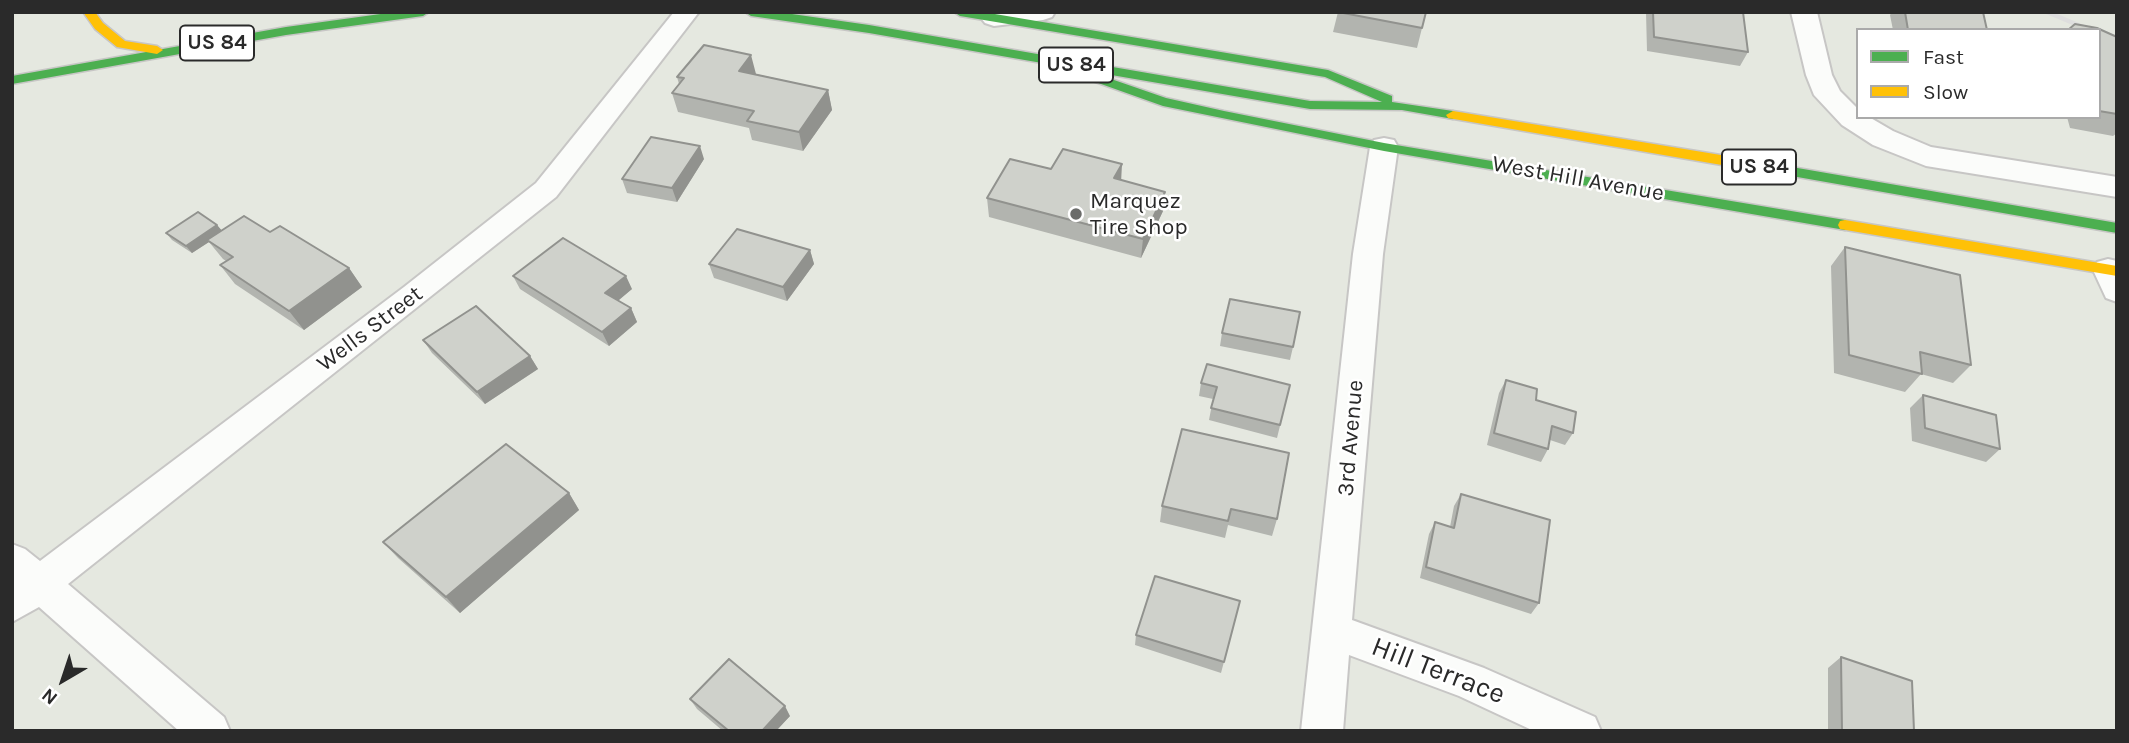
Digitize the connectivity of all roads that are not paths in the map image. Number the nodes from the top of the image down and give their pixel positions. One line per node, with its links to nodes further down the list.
1 (89, 12): 9 (main road)
2 (423, 12): 9 (main road, US 84)
3 (687, 12): 17 (street, Wells Street)
4 (751, 12): 10 (main road, West Hill Avenue / US 84)
5 (960, 12): 8 (main road, West Hill Avenue / US 84)
6 (1043, 12): 8 (street, West Hill Avenue)
7 (1804, 12): 14 (street)
8 (995, 18): 12 (main road, West Hill Avenue / US 84)
9 (171, 52): 11 (main road, US 84)
10 (1045, 60): 12 (main road, West Hill Avenue / US 84); 13 (main road, West Hill Avenue)
11 (12, 80)
12 (1402, 106): 15 (main road, West Hill Avenue / US 84)
13 (1384, 146): 16 (main road, West Hill Avenue); 18 (street, 3rd Avenue)
14 (2117, 187)
15 (2117, 228)
16 (2114, 277)
17 (21, 583): 19 (street)
18 (1333, 631): 20 (street, 3rd Avenue); 21 (street, Hill Terrace)
19 (209, 731)
20 (1322, 731)
21 (1580, 731)

